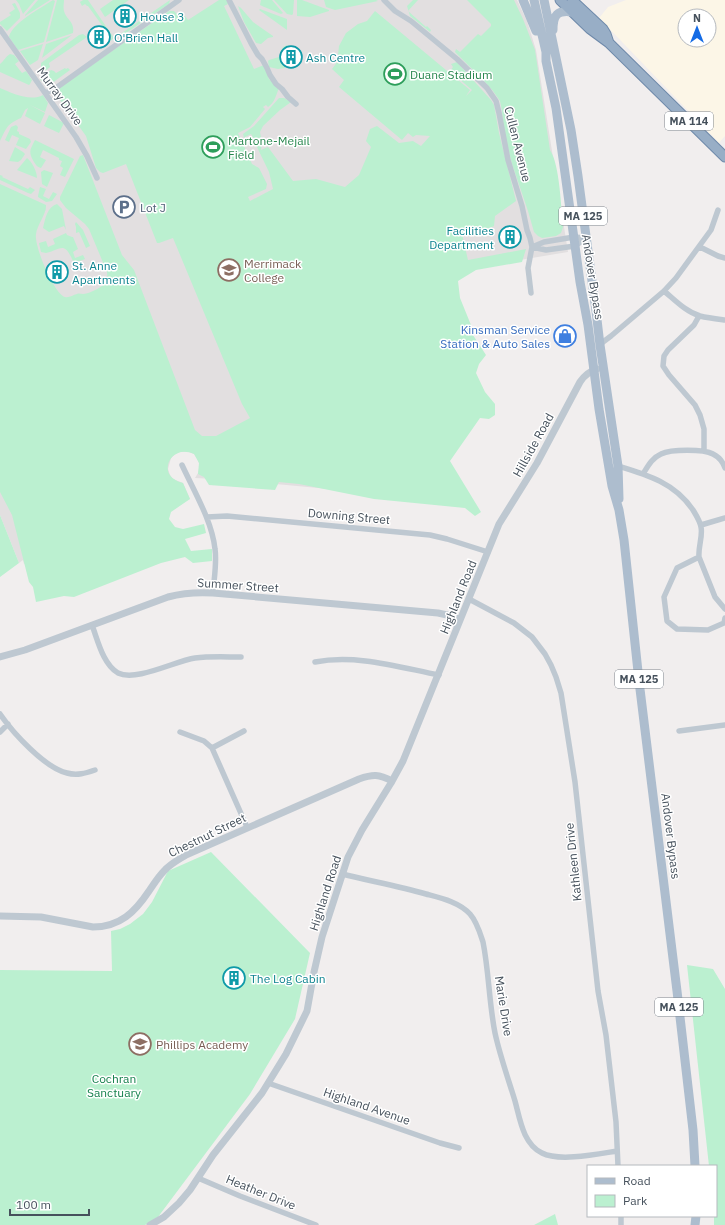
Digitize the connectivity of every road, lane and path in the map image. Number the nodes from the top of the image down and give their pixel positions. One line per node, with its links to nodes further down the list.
1 (229, 0): 15 (street)
2 (384, 0): 21 (street, Cullen Avenue)
3 (523, 0): 13 (main road, MA 125)
4 (534, 0): 13 (main road, Andover Bypass / MA 125)
5 (544, 0): 12 (main road, Andover Bypass / MA 125)
6 (560, 0): 9 (highway, MA 114)
7 (572, 0): 11 (highway, MA 114)
8 (176, 1): 14 (street)
9 (572, 12): 11 (highway, MA 114); 12 (main road)
10 (0, 30): 14 (street, Murray Drive)
11 (609, 42): 16 (highway, MA 114)
12 (553, 45): 19 (main road, Andover Bypass / MA 125)
13 (546, 61): 20 (main road, Andover Bypass / MA 125)
14 (45, 93): 17 (street, Murray Drive)
15 (296, 104)
16 (725, 157)
17 (97, 178)
18 (718, 210): 22 (street)
19 (586, 238): 20 (street); 20 (street); 28 (main road, Andover Bypass / MA 125)
20 (575, 241): 21 (street); 21 (street); 28 (main road, Andover Bypass / MA 125)
21 (532, 246): 25 (street)
22 (700, 246): 23 (street); 24 (street)
23 (725, 258)
24 (664, 291): 26 (street); 28 (street)
25 (531, 292)
26 (699, 316): 27 (street); 31 (street)
27 (725, 320)
28 (595, 347): 29 (main road, Andover Bypass / MA 125); 30 (main road, Andover Bypass / MA 125)
29 (603, 367): 30 (street, Hillside Road); 33 (main road, Andover Bypass / MA 125)
30 (593, 370): 36 (main road, Andover Bypass / MA 125); 40 (street, Hillside Road)
31 (704, 451): 34 (street); 35 (street)
32 (182, 465): 37 (street)
33 (618, 466): 35 (street); 36 (main road, Andover Bypass / MA 125)
34 (725, 468)
35 (643, 474): 39 (street)
36 (619, 510): 70 (main road, Andover Bypass / MA 125)
37 (207, 517): 41 (street, Downing Street); 43 (street)
38 (725, 518): 39 (street)
39 (701, 525): 42 (street)
40 (491, 543): 41 (street, Highland Road)
41 (488, 552): 44 (street, Highland Road)
42 (699, 557): 45 (street); 46 (street)
43 (212, 593): 47 (street, Summer Street); 48 (street, Summer Street)
44 (469, 599): 47 (street, Highland Road); 68 (street, Kathleen Drive)
45 (725, 609)
46 (725, 618)
47 (460, 620): 52 (street, Highland Road)
48 (92, 625): 49 (street, Summer Street); 50 (street)
49 (0, 657)
50 (241, 657)
51 (315, 662): 52 (street)
52 (439, 675): 62 (street, Highland Road)
53 (0, 714): 54 (street)
54 (8, 724): 58 (street); 61 (street)
55 (725, 725): 57 (street)
56 (244, 731): 60 (street)
57 (679, 731)
58 (0, 732)
59 (180, 732): 60 (street)
60 (212, 748): 63 (street)
61 (95, 770)
62 (392, 781): 63 (street, Chestnut Street); 64 (street, Highland Road)
63 (247, 827): 65 (street, Chestnut Street)
64 (342, 874): 66 (street, Highland Road); 68 (street, Marie Drive)
65 (0, 916)
66 (268, 1083): 67 (street, Highland Avenue); 71 (street, Highland Road)
67 (459, 1148)
68 (617, 1151): 69 (street, Kathleen Drive)
69 (618, 1165)
70 (695, 1165)
71 (198, 1178): 72 (street, Highland Road); 73 (street, Heather Drive)
72 (150, 1225)
73 (316, 1225)

